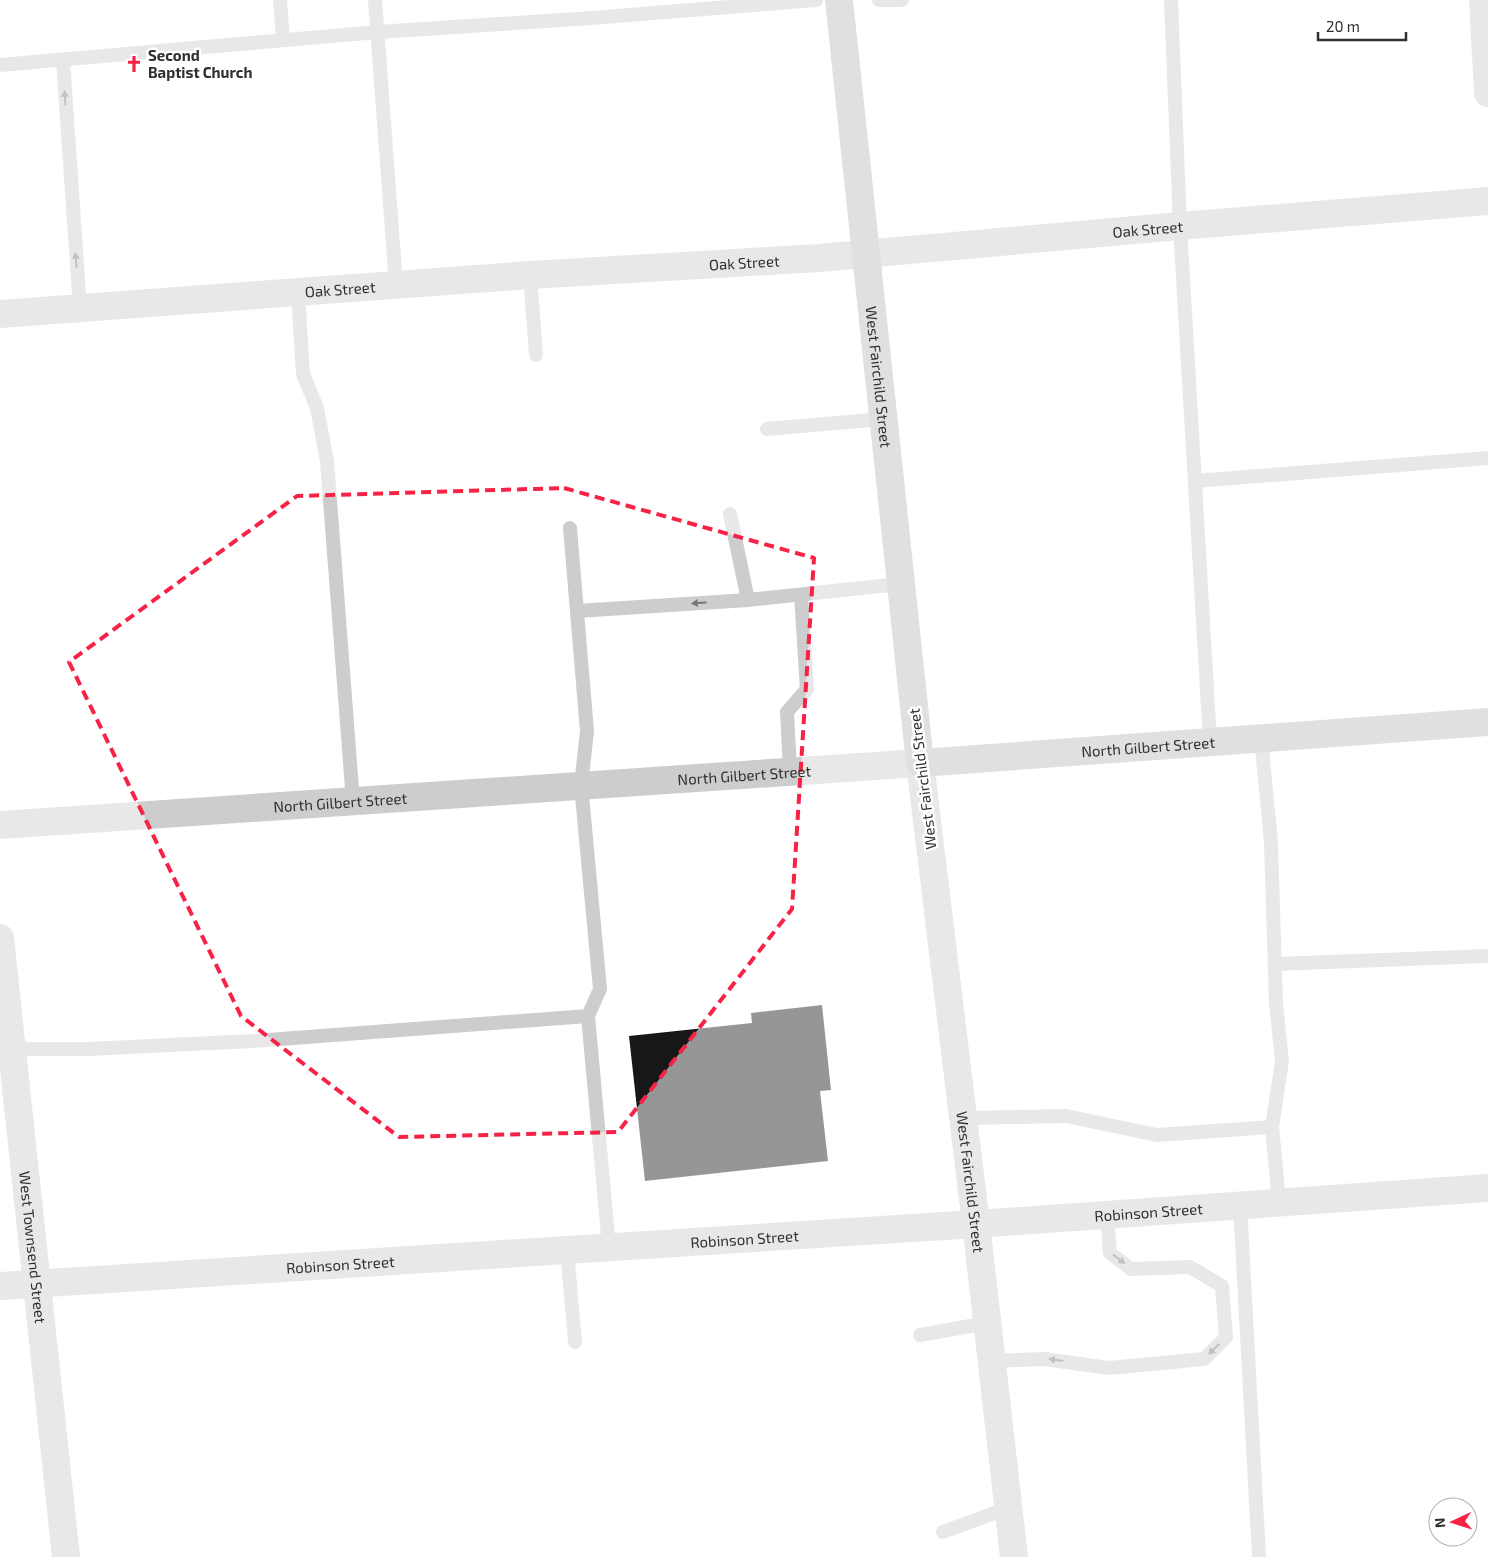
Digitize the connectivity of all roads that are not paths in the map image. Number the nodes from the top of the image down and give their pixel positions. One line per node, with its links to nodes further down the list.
1 (280, 0): 10 (lane)
2 (376, 0): 9 (lane)
3 (816, 0): 9 (lane)
4 (839, 0): 16 (main road, West Fairchild Street)
5 (879, 0): 6 (lane)
6 (902, 0)
7 (1171, 0): 15 (lane)
8 (1483, 0): 13 (street)
9 (378, 32): 10 (lane); 18 (lane)
10 (283, 40): 11 (lane)
11 (63, 60): 12 (lane); 20 (lane, one-way to 11)
12 (0, 64)
13 (1488, 93)
14 (1488, 201): 15 (street, Oak Street)
15 (1180, 226): 16 (street, Oak Street); 26 (lane)
16 (865, 254): 17 (street, Oak Street); 23 (main road, West Fairchild Street)
17 (530, 275): 18 (street, Oak Street); 22 (lane)
18 (396, 285): 19 (street, Oak Street)
19 (298, 292): 20 (street, Oak Street); 39 (lane)
20 (80, 308): 21 (street, Oak Street)
21 (0, 314)
22 (536, 355)
23 (883, 419): 24 (lane); 29 (main road, West Fairchild Street)
24 (767, 429)
25 (1488, 458): 26 (lane)
26 (1195, 481): 35 (lane)
27 (730, 514): 31 (lane)
28 (570, 528): 32 (lane)
29 (900, 584): 30 (lane); 36 (main road, West Fairchild Street)
30 (801, 594): 31 (lane); 37 (lane)
31 (748, 600): 32 (lane, one-way to 32)
32 (577, 611): 38 (lane)
33 (1488, 722): 34 (main road, North Gilbert Street)
34 (1261, 738): 35 (main road, North Gilbert Street); 43 (lane)
35 (1210, 742): 36 (main road, North Gilbert Street)
36 (920, 763): 37 (street, North Gilbert Street); 46 (street, West Fairchild Street)
37 (790, 771): 38 (street, North Gilbert Street)
38 (581, 785): 39 (street, North Gilbert Street); 44 (lane)
39 (353, 802): 40 (street, North Gilbert Street)
40 (0, 825)
41 (0, 938): 45 (street, West Townsend Street)
42 (1488, 956): 43 (lane)
43 (1275, 964): 47 (lane)
44 (588, 1016): 45 (lane); 53 (lane)
45 (6, 1050): 55 (street, West Townsend Street)
46 (962, 1118): 47 (lane); 52 (street, West Fairchild Street)
47 (1272, 1127): 49 (lane)
48 (1488, 1188): 49 (street, Robinson Street)
49 (1279, 1202): 50 (street, Robinson Street)
50 (1240, 1205): 51 (street, Robinson Street); 65 (lane)
51 (1107, 1215): 52 (street, Robinson Street); 60 (lane, one-way to 60)
52 (976, 1224): 53 (street, Robinson Street); 57 (street, West Fairchild Street)
53 (608, 1247): 54 (street, Robinson Street)
54 (567, 1250): 55 (street, Robinson Street); 59 (lane)
55 (36, 1283): 56 (street, Robinson Street); 63 (street, West Townsend Street)
56 (0, 1286)
57 (987, 1323): 58 (lane); 60 (street, West Fairchild Street)
58 (920, 1334)
59 (574, 1342)
60 (992, 1361): 61 (street, West Fairchild Street)
61 (1008, 1508): 62 (lane); 64 (street, West Fairchild Street)
62 (942, 1532)
63 (66, 1557)
64 (1014, 1557)
65 (1259, 1557)

